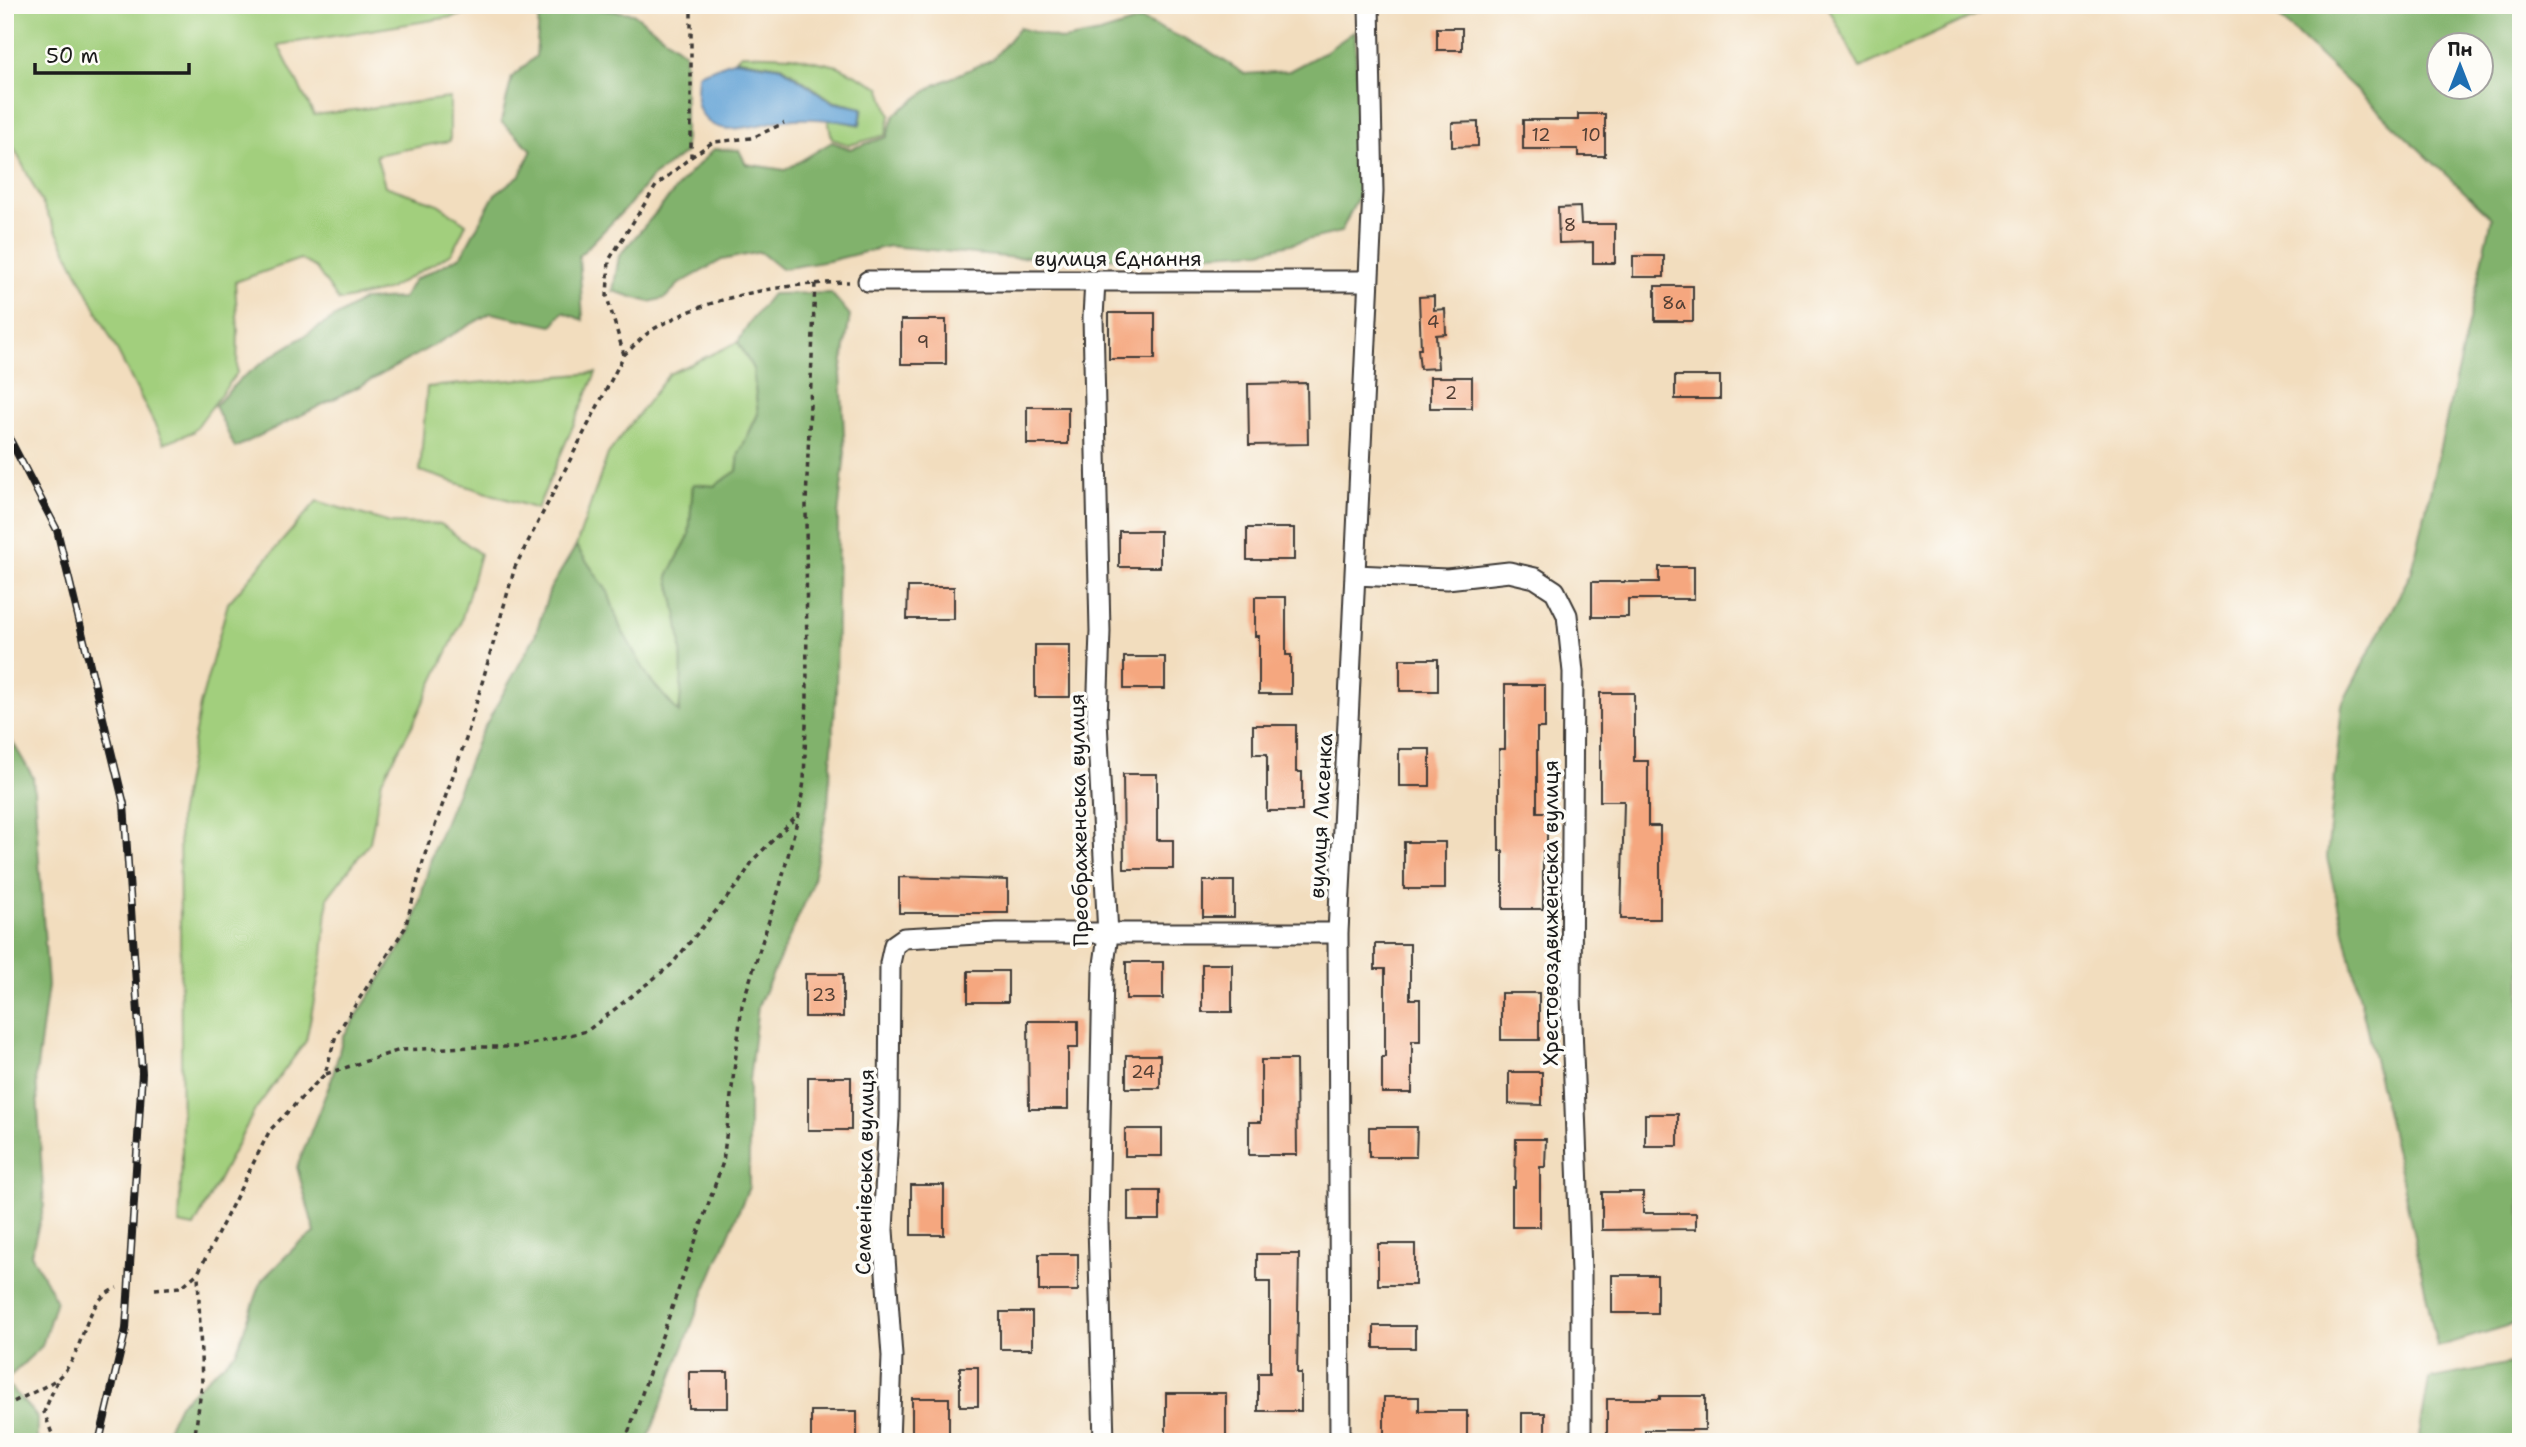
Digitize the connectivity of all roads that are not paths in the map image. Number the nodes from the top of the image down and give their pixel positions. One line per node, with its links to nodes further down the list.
1 (1369, 5): 4 (street, вулиця Лисенка)
2 (868, 281): 3 (street, вулиця Єднання)
3 (1096, 281): 4 (street, вулиця Єднання); 7 (street, Преображенська вулиця)
4 (1368, 281): 5 (street, вулиця Лисенка)
5 (1355, 575): 6 (street, вулиця Лисенка); 11 (street, Хрестовоздвиженська вулиця)
6 (1338, 933): 7 (street); 10 (street, вулиця Лисенка)
7 (1108, 934): 8 (street, Семенівська вулиця); 9 (street, Преображенська вулиця)
8 (889, 1442)
9 (1104, 1442)
10 (1340, 1442)
11 (1581, 1442)

